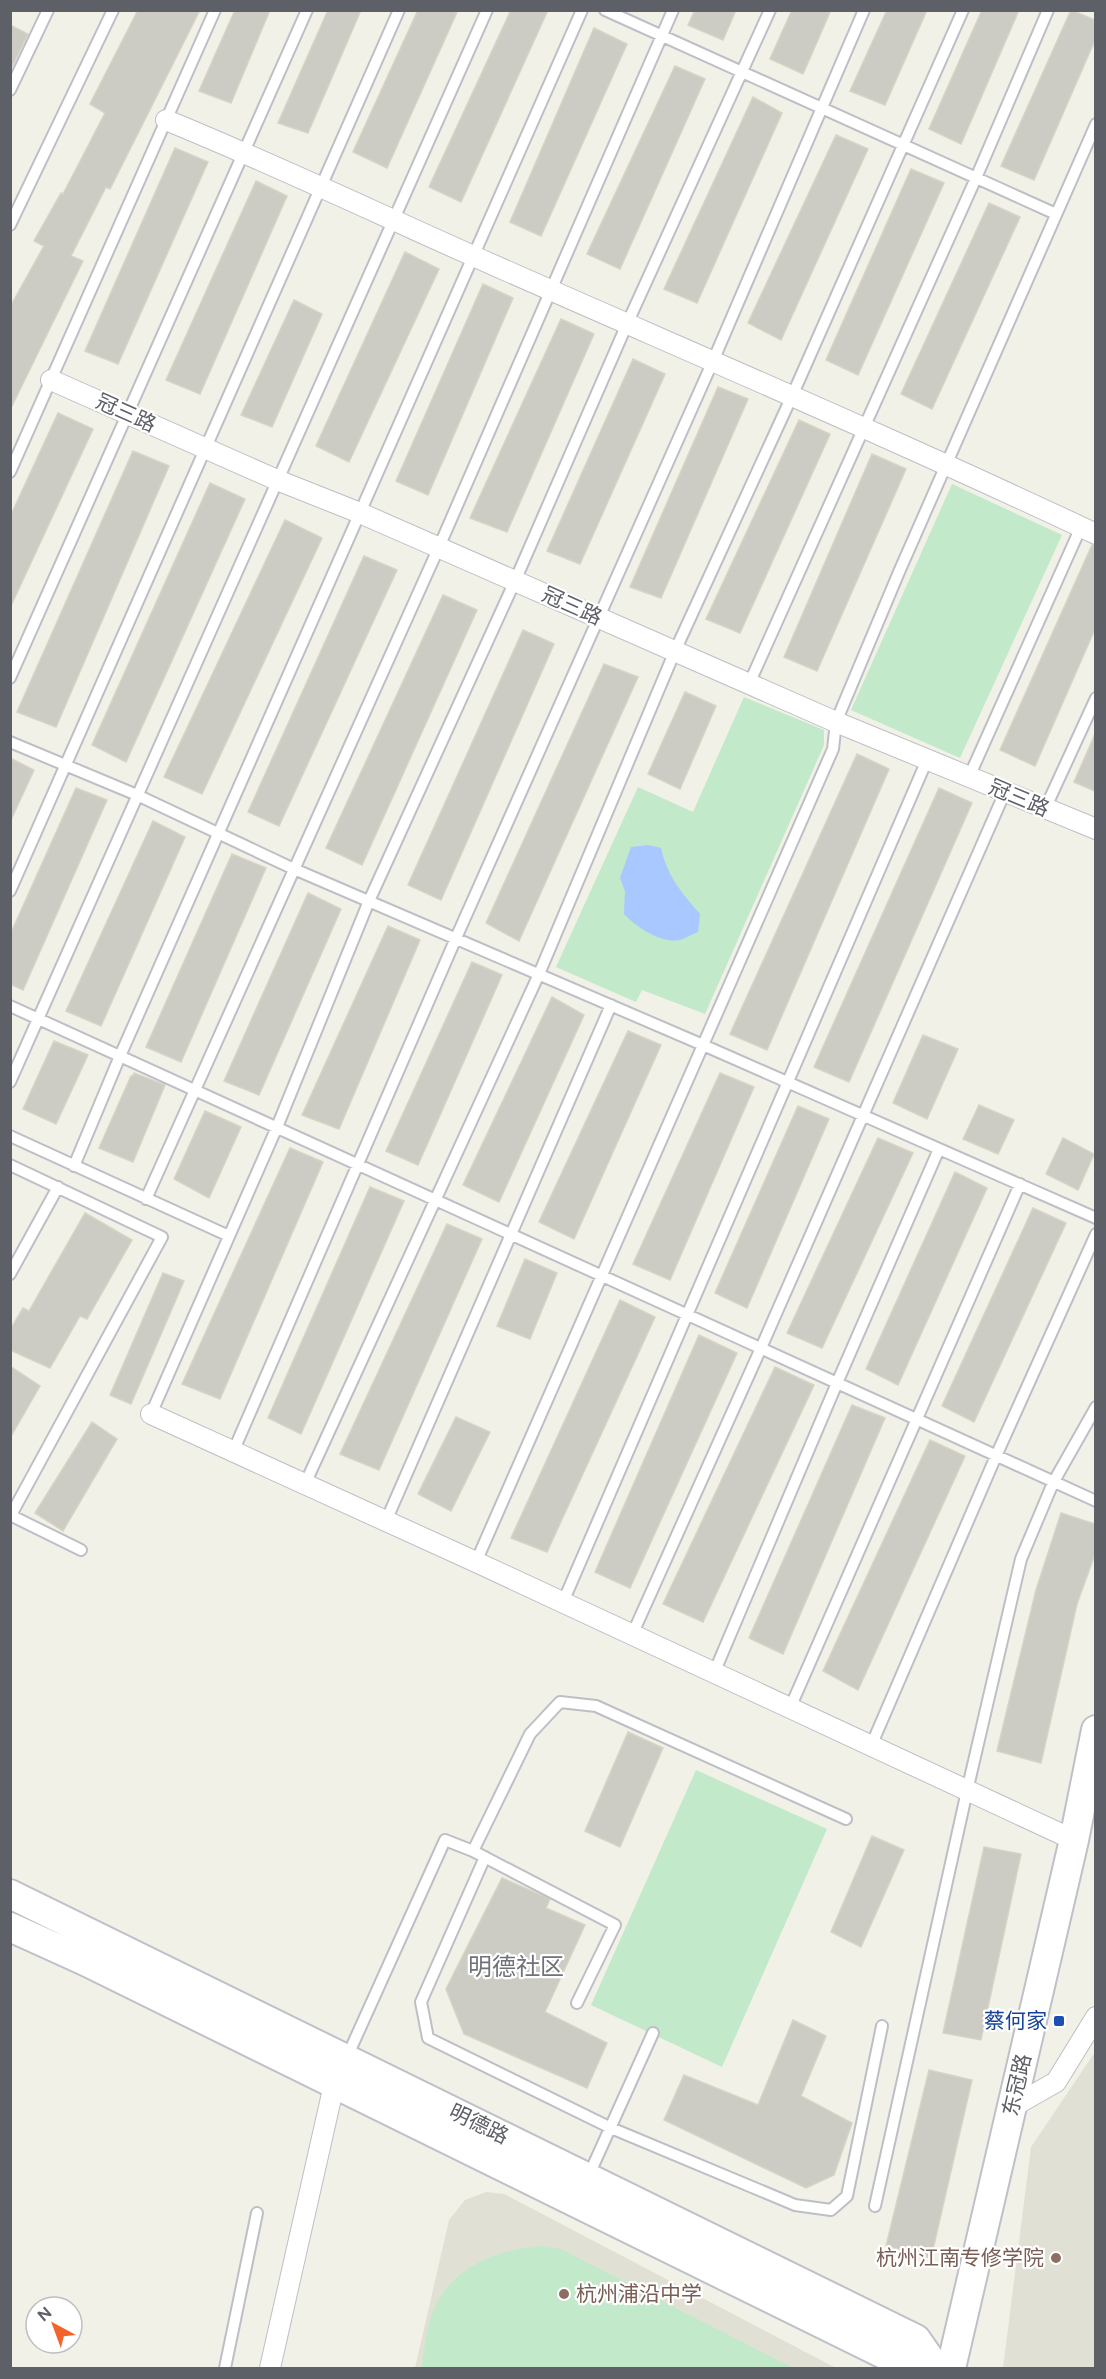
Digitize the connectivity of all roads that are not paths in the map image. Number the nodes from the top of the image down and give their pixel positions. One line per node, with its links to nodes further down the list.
1 (48, 10): 16 (lane)
2 (113, 10): 24 (lane)
3 (215, 10): 18 (lane)
4 (307, 10): 21 (lane)
5 (399, 10): 23 (lane)
6 (487, 10): 26 (lane)
7 (582, 10): 28 (lane)
8 (605, 10): 14 (lane)
9 (674, 10): 14 (lane)
10 (770, 10): 15 (lane)
11 (864, 10): 17 (lane)
12 (963, 10): 20 (lane)
13 (1048, 10): 22 (lane)
14 (662, 36): 15 (lane); 29 (lane)
15 (741, 72): 17 (lane); 30 (lane)
16 (10, 90)
17 (821, 108): 20 (lane); 31 (lane)
18 (166, 120): 21 (street); 32 (lane)
19 (1095, 124): 25 (lane)
20 (903, 145): 22 (lane); 33 (lane)
21 (244, 152): 23 (street); 34 (lane)
22 (976, 178): 25 (lane); 35 (lane)
23 (322, 186): 26 (street); 36 (lane)
24 (14, 209): 27 (lane)
25 (1056, 214): 37 (lane)
26 (393, 220): 28 (street); 39 (lane)
27 (10, 225)
28 (474, 256): 29 (street); 40 (lane)
29 (550, 290): 30 (street); 42 (lane)
30 (627, 324): 31 (street); 43 (lane)
31 (713, 361): 33 (street); 44 (lane)
32 (51, 380): 34 (street, 冠三路); 38 (lane)
33 (792, 396): 35 (street); 45 (lane)
34 (128, 413): 36 (street, 冠三路); 46 (lane)
35 (864, 428): 37 (street); 47 (lane)
36 (206, 449): 39 (street, 冠三路); 52 (lane)
37 (947, 464): 41 (street); 49 (lane)
38 (10, 472)
39 (278, 480): 40 (street, 冠三路); 55 (lane)
40 (360, 513): 42 (street, 冠三路); 58 (lane)
41 (1088, 531): 53 (lane)
42 (439, 547): 43 (street, 冠三路); 59 (lane)
43 (515, 581): 44 (street, 冠三路); 61 (lane)
44 (598, 617): 45 (street, 冠三路); 62 (lane)
45 (675, 651): 47 (street, 冠三路); 63 (lane)
46 (10, 678)
47 (749, 684): 49 (street, 冠三路)
48 (1095, 698): 56 (lane)
49 (836, 722): 51 (street, 冠三路); 67 (lane)
50 (10, 742): 52 (lane)
51 (927, 760): 53 (street, 冠三路); 70 (lane)
52 (66, 765): 55 (lane); 60 (lane)
53 (969, 777): 54 (street, 冠三路)
54 (1005, 792): 56 (street, 冠三路); 72 (lane)
55 (137, 795): 58 (lane); 66 (lane)
56 (1046, 809): 57 (street, 冠三路)
57 (1095, 830)
58 (219, 833): 59 (lane); 68 (lane)
59 (294, 869): 61 (lane); 71 (lane)
60 (10, 891)
61 (369, 901): 62 (lane); 73 (lane)
62 (456, 938): 63 (lane); 76 (lane)
63 (539, 975): 64 (lane); 82 (lane)
64 (611, 1005): 67 (lane); 84 (lane)
65 (10, 1006): 66 (lane)
66 (37, 1019): 68 (lane); 69 (lane)
67 (703, 1045): 70 (lane); 88 (lane)
68 (120, 1056): 71 (lane); 78 (lane)
69 (10, 1082)
70 (789, 1083): 72 (lane); 89 (lane)
71 (195, 1090): 73 (lane); 81 (lane)
72 (863, 1115): 75 (lane); 90 (lane)
73 (277, 1127): 76 (lane); 86 (lane)
74 (10, 1136): 78 (lane)
75 (939, 1149): 79 (lane); 91 (lane)
76 (357, 1163): 82 (lane); 95 (lane)
77 (10, 1165): 80 (lane)
78 (74, 1166): 81 (lane)
79 (1020, 1184): 83 (lane); 94 (lane)
80 (58, 1187): 87 (lane); 100 (lane)
81 (146, 1199): 86 (lane)
82 (435, 1199): 84 (lane); 98 (lane)
83 (1095, 1218)
84 (511, 1233): 88 (lane); 101 (lane)
85 (1095, 1234): 96 (lane)
86 (229, 1236): 93 (lane)
87 (10, 1274)
88 (602, 1275): 89 (lane); 103 (lane)
89 (688, 1314): 90 (lane); 104 (lane)
90 (761, 1348): 91 (lane); 105 (lane)
91 (837, 1383): 94 (lane); 106 (lane)
92 (1095, 1407): 97 (lane)
93 (151, 1414): 95 (street)
94 (916, 1419): 96 (lane); 107 (lane)
95 (233, 1452): 98 (street)
96 (996, 1456): 97 (lane); 109 (lane)
97 (1053, 1483): 99 (lane); 110 (lane)
98 (305, 1484): 101 (street)
99 (1095, 1501)
100 (11, 1515): 102 (lane)
101 (386, 1521): 103 (street)
102 (81, 1550)
103 (476, 1562): 104 (street)
104 (562, 1602): 105 (street)
105 (632, 1635): 106 (street)
106 (714, 1673): 107 (street)
107 (790, 1708): 109 (street)
108 (1095, 1730): 112 (street, 东冠路)
109 (871, 1746): 110 (street)
110 (967, 1791): 112 (street); 126 (lane)
111 (846, 1819): 113 (lane)
112 (1074, 1840): 123 (street, 东冠路)
113 (473, 1851): 114 (lane); 121 (lane)
114 (485, 1857): 117 (lane); 124 (lane)
115 (10, 1894): 121 (street, 明德路)
116 (10, 1927): 122 (street, 明德路)
117 (577, 2003)
118 (1095, 2017): 123 (street)
119 (882, 2026): 124 (lane)
120 (653, 2033): 124 (lane)
121 (346, 2058): 125 (street, 明德路)
122 (334, 2085): 129 (street); 130 (street, 明德路)
123 (1012, 2107): 132 (street, 东冠路)
124 (611, 2128): 125 (lane)
125 (588, 2178): 131 (street, 明德路)
126 (875, 2206)
127 (258, 2213): 128 (lane)
128 (225, 2368)
129 (270, 2368)
130 (912, 2368)
131 (936, 2368)
132 (951, 2368)

